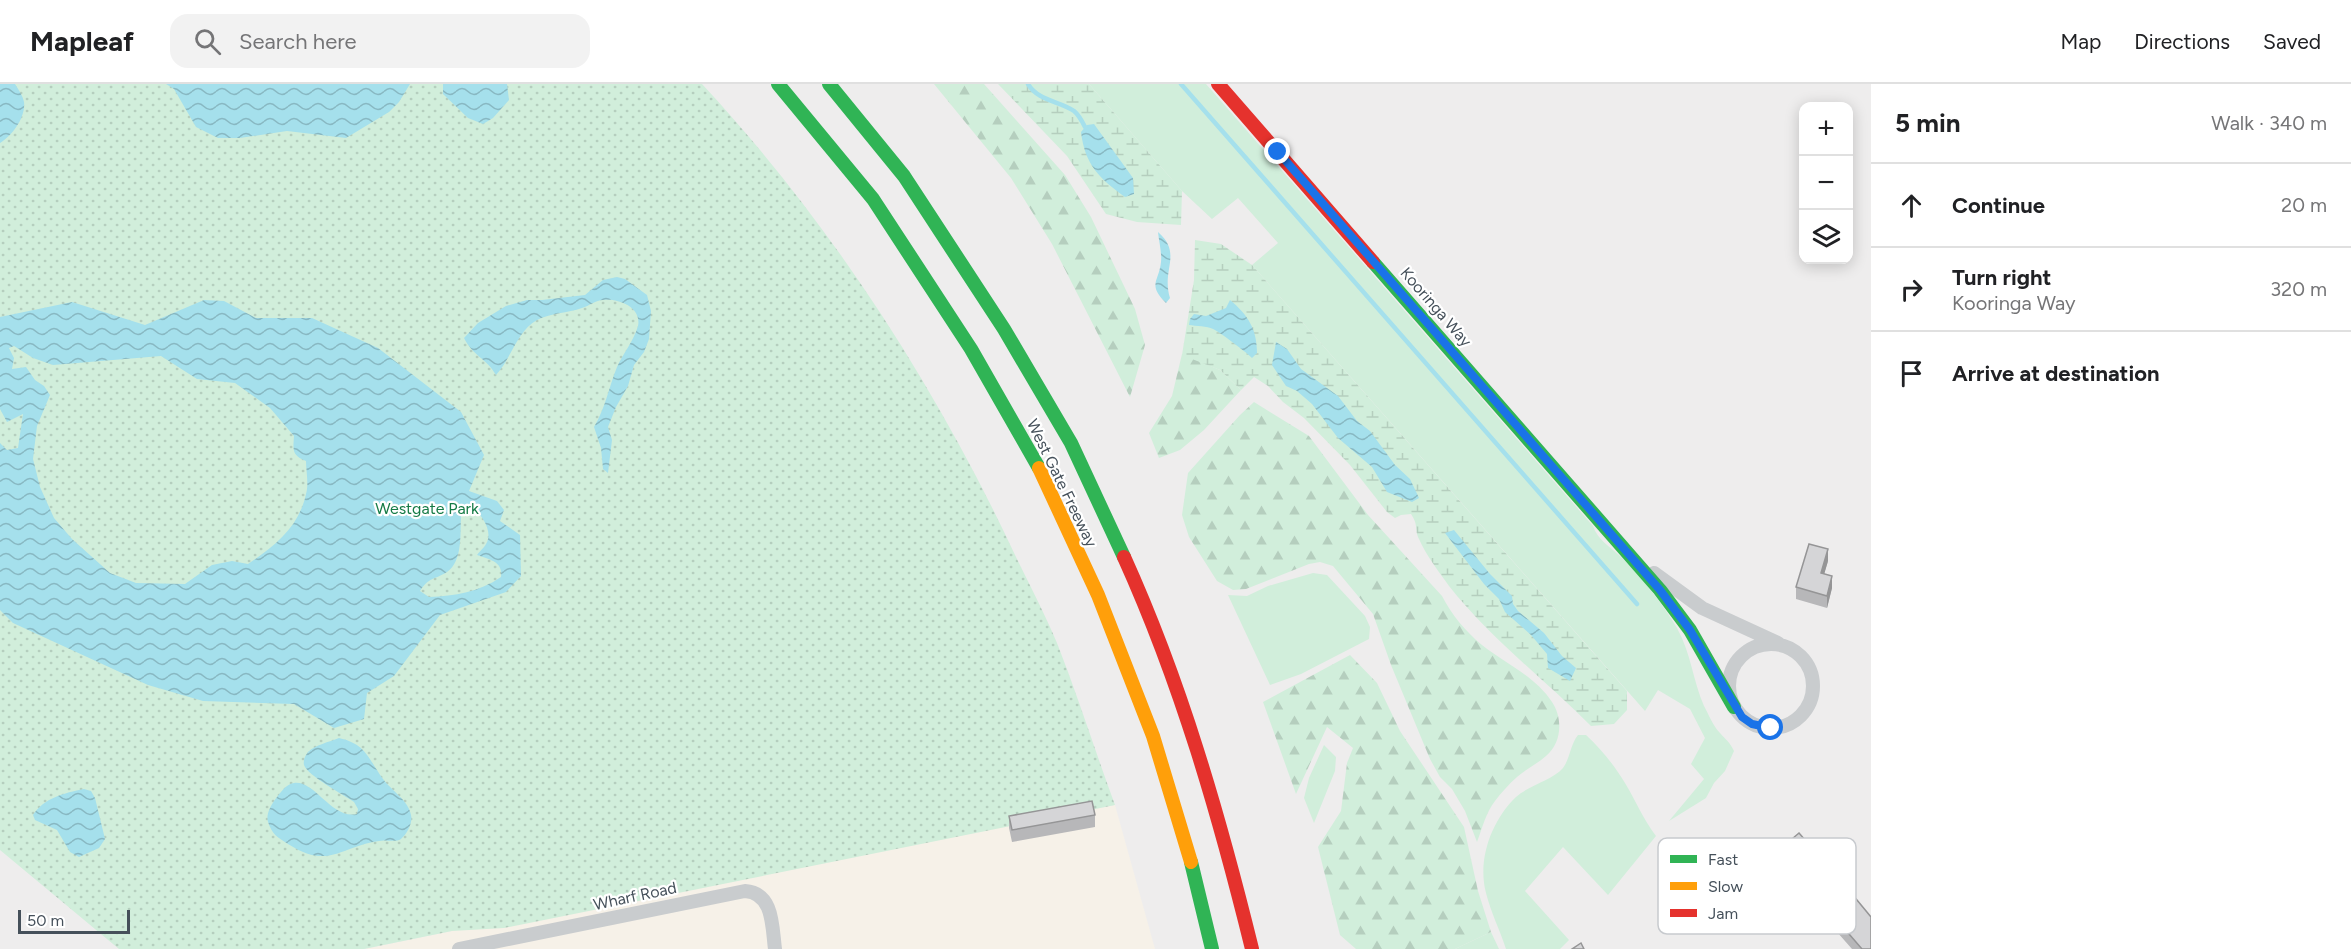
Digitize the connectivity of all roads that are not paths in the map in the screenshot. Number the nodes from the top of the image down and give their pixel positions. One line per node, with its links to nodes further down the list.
1 (778, 84): 9 (main road, West Gate Freeway)
2 (829, 84): 10 (main road, West Gate Freeway)
3 (1218, 84): 4 (main road, Kooringa Way)
4 (1629, 553): 5 (street, Kooringa Way); 6 (main road, Kooringa Way)
5 (1790, 649): 6 (street); 6 (street)
6 (1734, 706)
7 (459, 949): 8 (street, Wharf Road)
8 (775, 949)
9 (1212, 949)
10 (1252, 949)

